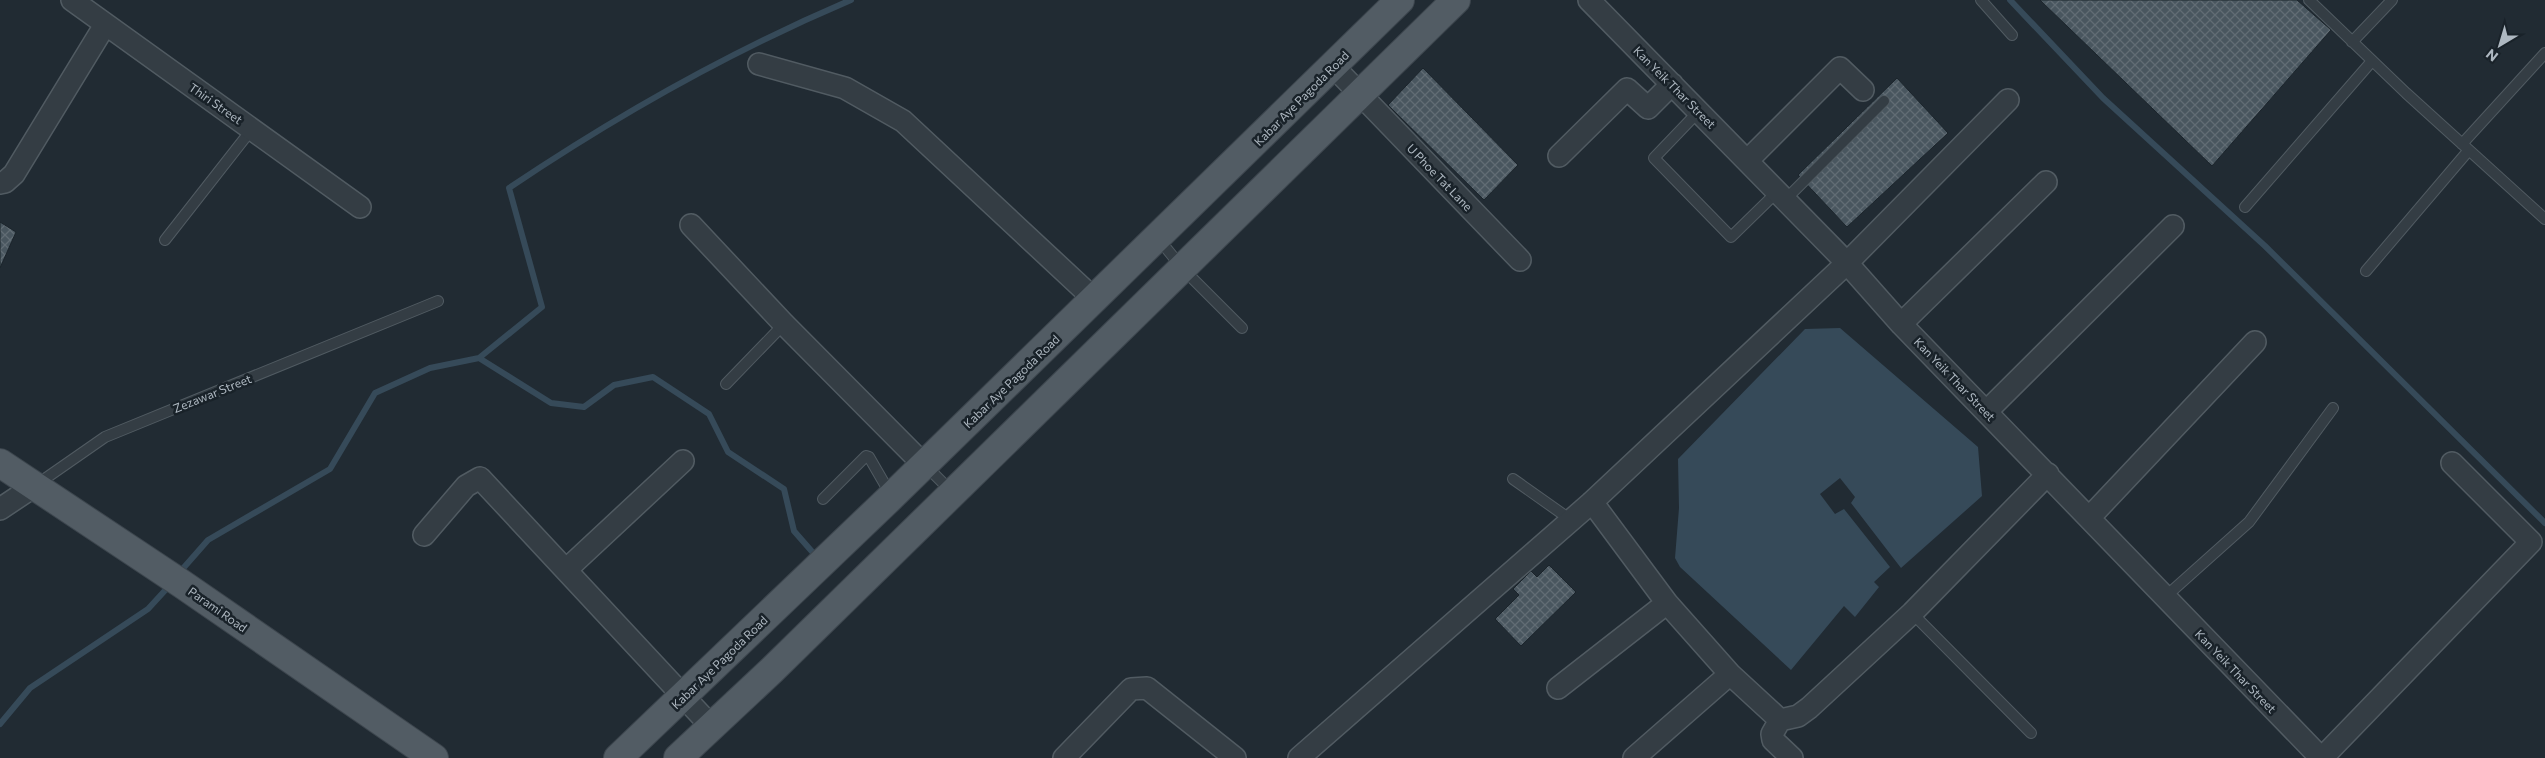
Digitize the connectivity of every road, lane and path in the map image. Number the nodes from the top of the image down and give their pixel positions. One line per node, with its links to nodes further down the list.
1 (72, 0): 8 (street, Thiri Street)
2 (1400, 0): 14 (main road, Kabar Aye Pagoda Road)
3 (1456, 0): 17 (main road)
4 (1588, 0): 15 (street, Kan Yeik Thar Street)
5 (1981, 0): 9 (lane)
6 (2309, 0): 10 (lane)
7 (2392, 0): 10 (lane)
8 (105, 25): 21 (street, Thiri Street); 25 (street)
9 (2012, 35)
10 (2352, 42): 12 (lane)
11 (2545, 53): 22 (lane)
12 (2372, 61): 22 (lane); 29 (lane)
13 (759, 64): 39 (street)
14 (1333, 66): 17 (street, U Phoe Tat Lane); 33 (main road, Kabar Aye Pagoda Road)
15 (1672, 84): 20 (street, Kan Yeik Thar Street); 23 (street)
16 (1863, 90): 24 (street)
17 (1361, 95): 35 (street, U Phoe Tat Lane); 37 (main road)
18 (2008, 100): 36 (street)
19 (1884, 101): 27 (lane)
20 (1699, 111): 24 (street, Kan Yeik Thar Street); 27 (lane)
21 (252, 129): 28 (street, Thiri Street); 34 (lane)
22 (2465, 147): 30 (lane); 38 (lane)
23 (1559, 156)
24 (1746, 161): 27 (street, Kan Yeik Thar Street)
25 (2, 182)
26 (2046, 182): 42 (street)
27 (1780, 197): 36 (street, Kan Yeik Thar Street)
28 (360, 207)
29 (2245, 207)
30 (2545, 220)
31 (691, 225): 41 (street)
32 (2173, 226): 47 (street)
33 (1158, 238): 37 (lane); 39 (main road, Kabar Aye Pagoda Road)
34 (164, 240)
35 (1520, 260)
36 (1847, 263): 42 (street, Kan Yeik Thar Street); 58 (street)
37 (1184, 269): 43 (lane); 55 (main road)
38 (2366, 270)
39 (1094, 299): 51 (main road, Kabar Aye Pagoda Road)
40 (438, 301): 54 (lane, Zezawar Street)
41 (784, 324): 45 (lane); 51 (street)
42 (1901, 324): 47 (street, Kan Yeik Thar Street)
43 (1242, 328)
44 (2255, 342): 60 (street)
45 (726, 384)
46 (2333, 408): 64 (lane)
47 (1986, 411): 52 (street, Kan Yeik Thar Street)
48 (683, 461): 63 (street)
49 (0, 463): 54 (main road, Parami Road)
50 (2452, 463): 83 (street)
51 (924, 464): 55 (lane); 56 (main road, Kabar Aye Pagoda Road)
52 (2048, 474): 60 (street, Kan Yeik Thar Street); 66 (street)
53 (1513, 479): 61 (lane)
54 (36, 485): 59 (street, Zezawar Street); 75 (main road, Parami Road)
55 (954, 493): 68 (main road)
56 (892, 496): 57 (lane); 67 (main road, Kabar Aye Pagoda Road)
57 (823, 499)
58 (1592, 502): 61 (street); 65 (street)
59 (0, 510)
60 (2089, 518): 64 (street, Kan Yeik Thar Street)
61 (1571, 520): 80 (street)
62 (424, 535): 63 (street)
63 (567, 569): 71 (street)
64 (2164, 598): 83 (street, Kan Yeik Thar Street)
65 (1668, 603): 69 (street); 70 (street)
66 (1912, 613): 72 (street); 74 (lane)
67 (743, 639): 68 (main road); 71 (main road, Kabar Aye Pagoda Road)
68 (772, 670): 73 (main road)
69 (1730, 674): 72 (street); 81 (street)
70 (1558, 688)
71 (684, 695): 73 (street); 76 (main road, Kabar Aye Pagoda Road)
72 (1780, 720): 82 (street)
73 (711, 726): 77 (main road)
74 (2031, 733)
75 (434, 758)
76 (618, 758)
77 (678, 758)
78 (1064, 758): 79 (street)
79 (1235, 758)
80 (1299, 758)
81 (1634, 758)
82 (1792, 758)
83 (2322, 758)

